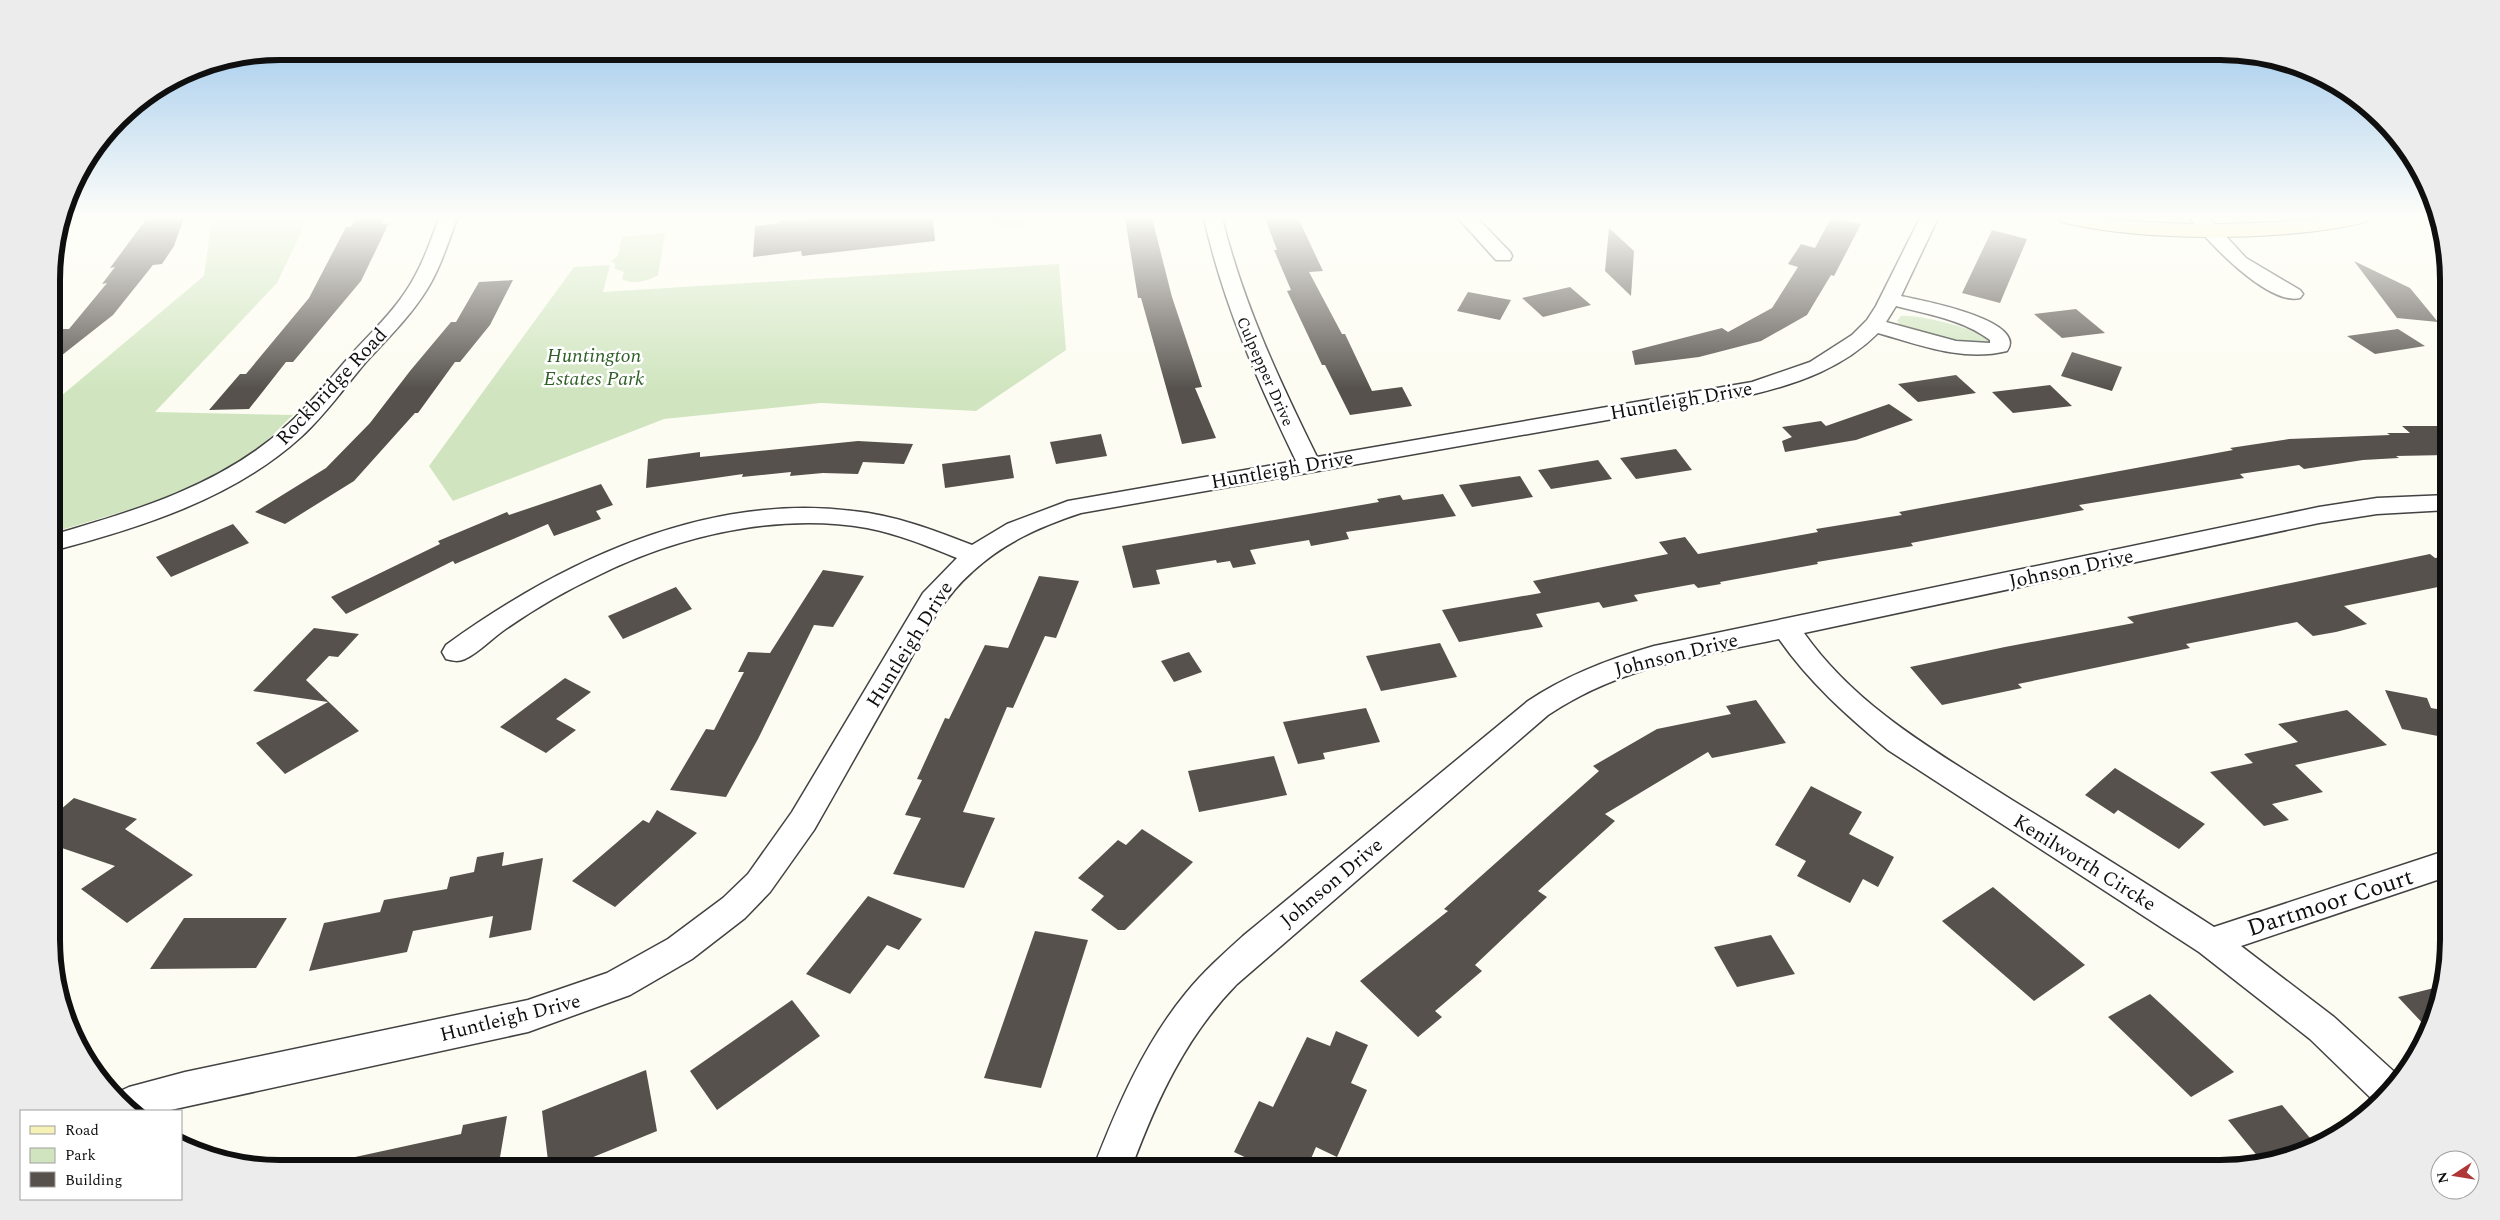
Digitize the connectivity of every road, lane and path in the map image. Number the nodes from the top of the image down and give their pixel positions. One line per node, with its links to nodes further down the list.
1 (425, 275): 10 (street, Rockbridge Road)
2 (1228, 275): 8 (street, Culpepper Drive)
3 (1902, 275): 6 (street, Huntleigh Drive)
4 (2257, 275): 5 (street)
5 (2293, 294)
6 (1890, 299): 7 (street, Huntleigh Drive); 7 (street)
7 (1873, 325): 8 (street, Huntleigh Drive)
8 (1309, 464): 11 (street, Huntleigh Drive)
9 (2440, 502): 12 (street, Johnson Drive)
10 (60, 540)
11 (973, 555): 13 (street); 17 (street, Huntleigh Drive)
12 (1786, 628): 15 (street, Kenilworth Circke); 18 (street, Johnson Drive)
13 (456, 652)
14 (2440, 866): 15 (street, Dartmoor Court)
15 (2211, 942): 16 (street, Kenilworth Circke)
16 (2384, 1086)
17 (133, 1103)
18 (1115, 1160)

